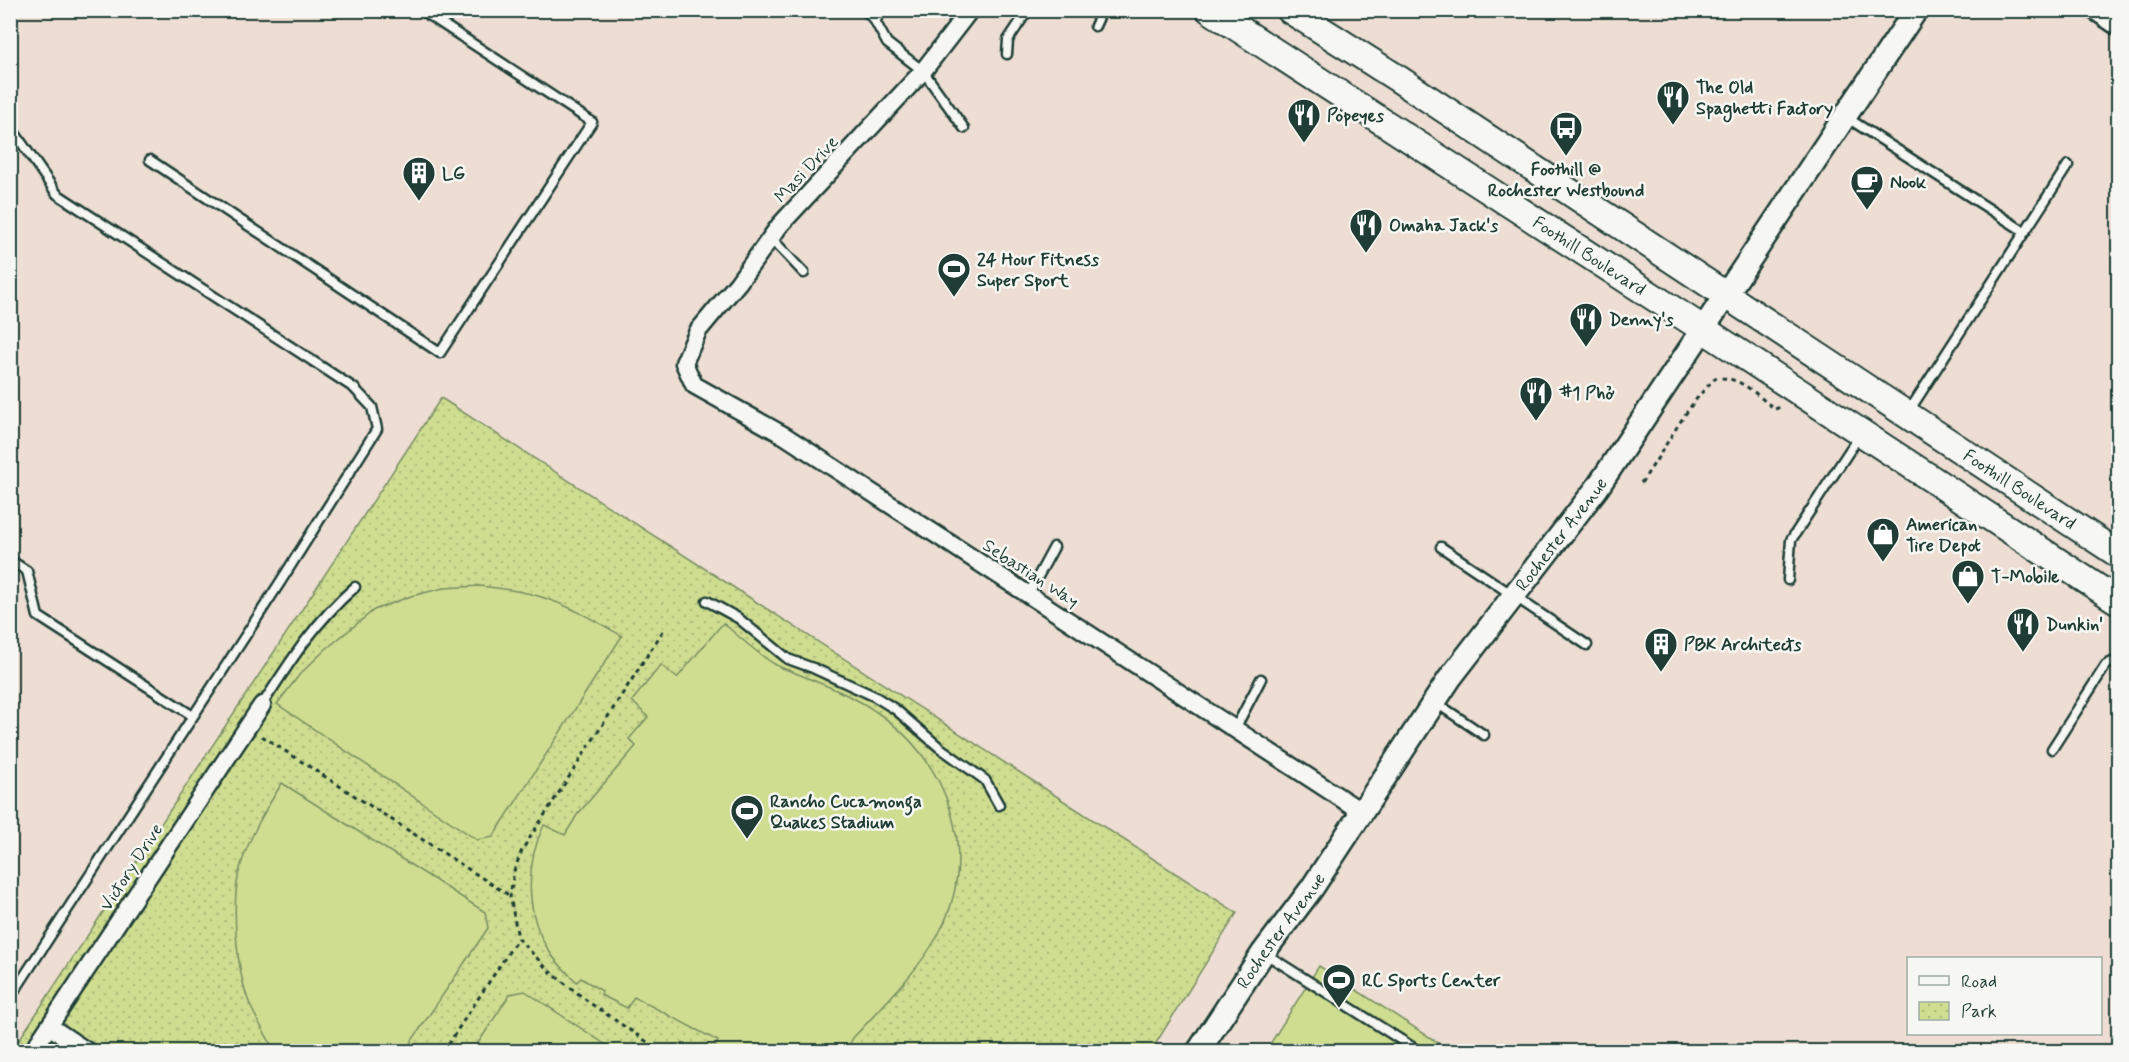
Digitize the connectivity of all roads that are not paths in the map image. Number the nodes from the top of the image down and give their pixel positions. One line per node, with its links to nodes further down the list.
1 (421, 10): 19 (lane)
2 (866, 10): 11 (lane)
3 (883, 10): 11 (lane)
4 (970, 10): 15 (street, Masi Drive)
5 (1097, 10): 12 (lane)
6 (1210, 10): 25 (main road, Foothill Boulevard)
7 (1290, 10): 24 (main road, Foothill Boulevard)
8 (1916, 10): 16 (main road, Rochester Avenue)
9 (2096, 11): 13 (street)
10 (1024, 16): 14 (lane)
11 (875, 21): 15 (lane)
12 (1095, 26)
13 (2118, 27)
14 (1006, 54)
15 (923, 71): 18 (lane); 22 (street, Masi Drive)
16 (1846, 116): 21 (lane); 24 (main road, Rochester Avenue)
17 (10, 126): 44 (lane)
18 (964, 128)
19 (150, 160)
20 (2068, 165): 21 (lane)
21 (2025, 232): 27 (lane)
22 (771, 238): 23 (lane); 26 (street, Masi Drive)
23 (804, 273)
24 (1726, 294): 25 (main road, Rochester Avenue); 27 (main road, Foothill Boulevard)
25 (1703, 329): 28 (main road, Foothill Boulevard); 36 (main road, Rochester Avenue)
26 (684, 363): 35 (street, Sebastian Way)
27 (1907, 414): 31 (main road, Foothill Boulevard)
28 (1861, 433): 33 (lane); 38 (main road, Foothill Boulevard)
29 (1054, 547): 35 (lane)
30 (1441, 547): 36 (lane)
31 (2118, 554)
32 (10, 560): 44 (lane)
33 (1788, 580)
34 (355, 586): 43 (lane)
35 (1028, 595): 45 (street, Sebastian Way)
36 (1513, 595): 39 (lane); 42 (main road, Rochester Avenue)
37 (707, 601): 48 (lane)
38 (2118, 602)
39 (1587, 645)
40 (2118, 663): 47 (lane)
41 (1261, 679): 45 (lane)
42 (1435, 702): 46 (lane); 49 (main road, Rochester Avenue)
43 (262, 705): 52 (street, Victory Drive)
44 (193, 716): 51 (lane)
45 (1235, 729): 49 (street, Sebastian Way)
46 (1484, 735)
47 (2052, 749)
48 (999, 805)
49 (1362, 812): 50 (main road, Rochester Avenue)
50 (1263, 953): 55 (main road, Rochester Avenue); 56 (lane)
51 (10, 998)
52 (49, 1026): 53 (street, Victory Drive); 54 (street)
53 (32, 1052)
54 (88, 1052)
55 (1198, 1052)
56 (1420, 1052)

